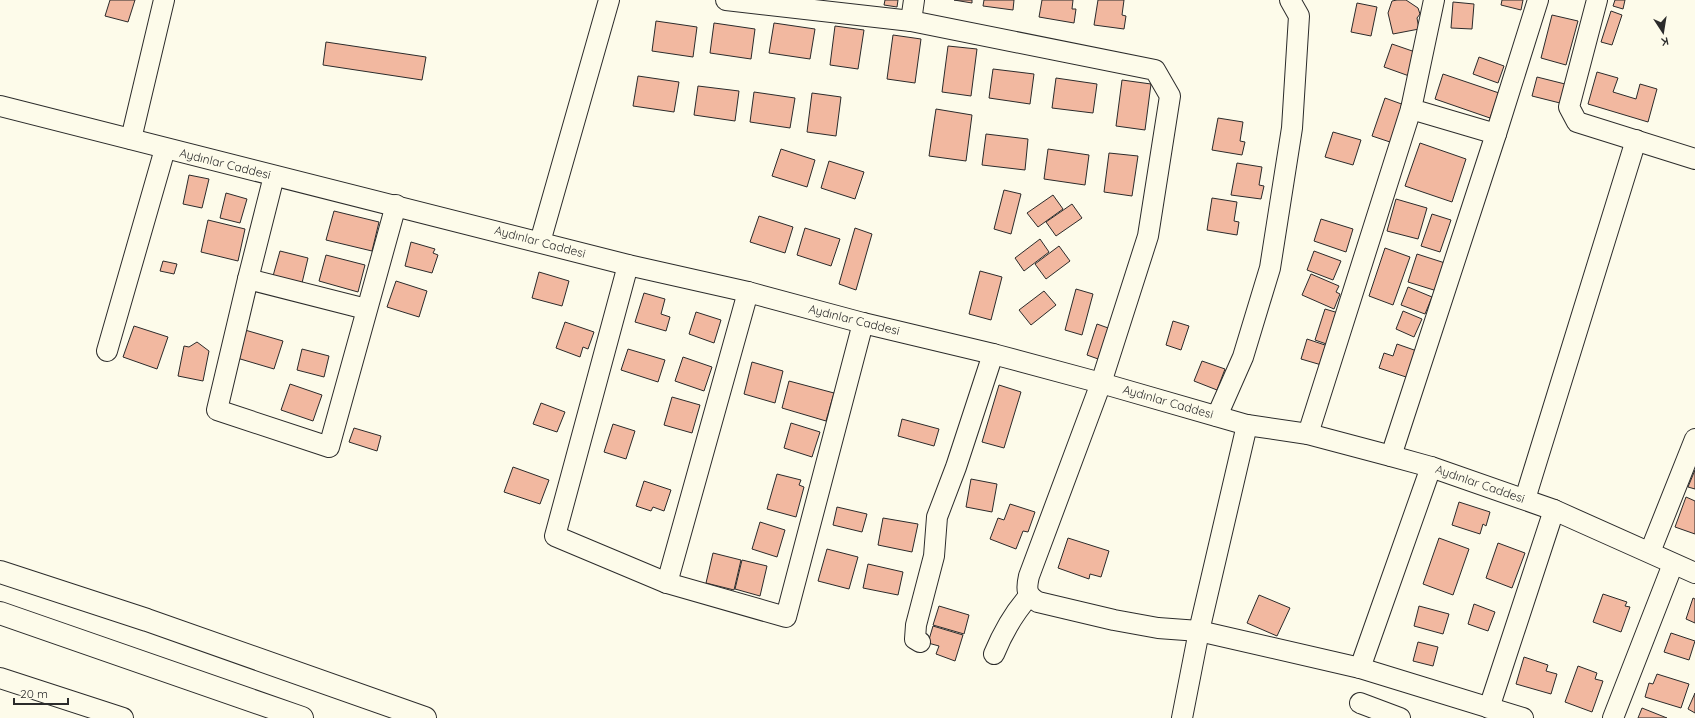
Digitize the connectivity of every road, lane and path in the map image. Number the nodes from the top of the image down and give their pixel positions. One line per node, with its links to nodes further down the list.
1 (164, 0): 13 (street)
2 (609, 0): 19 (street)
3 (726, 0): 9 (street)
4 (914, 0): 9 (street)
5 (1290, 0): 28 (street)
6 (1434, 0): 11 (street)
7 (1538, 0): 12 (street)
8 (1597, 0): 14 (street)
9 (911, 21): 27 (street)
10 (0, 106): 13 (street, Aydınlar Caddesi)
11 (1411, 109): 12 (street); 30 (street)
12 (1496, 134): 32 (street)
13 (131, 139): 15 (street, Aydınlar Caddesi)
14 (1636, 140): 16 (street); 34 (street)
15 (165, 149): 17 (street, Aydınlar Caddesi); 25 (street)
16 (1695, 159)
17 (274, 176): 18 (street, Aydınlar Caddesi); 21 (street)
18 (396, 205): 19 (street, Aydınlar Caddesi); 23 (street)
19 (540, 242): 20 (street, Aydınlar Caddesi)
20 (628, 265): 22 (street, Aydınlar Caddesi); 40 (street)
21 (248, 279): 23 (street); 23 (street)
22 (748, 292): 24 (street, Aydınlar Caddesi); 40 (street)
23 (366, 309)
24 (863, 323): 26 (street, Aydınlar Caddesi); 40 (street)
25 (107, 351)
26 (993, 354): 27 (street, Aydınlar Caddesi); 44 (street)
27 (1101, 383): 28 (street, Aydınlar Caddesi); 41 (street)
28 (1217, 416): 29 (street, Aydınlar Caddesi)
29 (1247, 425): 30 (street, Aydınlar Caddesi); 43 (street)
30 (1308, 434): 32 (street, Aydınlar Caddesi)
31 (1695, 439): 36 (street)
32 (1391, 456): 33 (street, Aydınlar Caddesi)
33 (1431, 467): 34 (street, Aydınlar Caddesi); 46 (street)
34 (1525, 499): 35 (street, Aydınlar Caddesi)
35 (1554, 510): 36 (street, Aydınlar Caddesi); 49 (street)
36 (1650, 552): 37 (street, Aydınlar Caddesi)
37 (1672, 564): 39 (street, Aydınlar Caddesi); 56 (street)
38 (0, 572): 52 (highway)
39 (1695, 573)
40 (667, 582)
41 (1029, 596): 43 (street); 45 (street)
42 (0, 613): 51 (highway)
43 (1199, 631): 46 (street); 53 (street)
44 (920, 642)
45 (994, 654)
46 (1360, 668): 49 (street)
47 (0, 678): 50 (street)
48 (1360, 703): 54 (street)
49 (1489, 708): 55 (street)
50 (123, 718)
51 (302, 718)
52 (426, 718)
53 (1182, 718)
54 (1400, 718)
55 (1523, 718)
56 (1613, 718)

